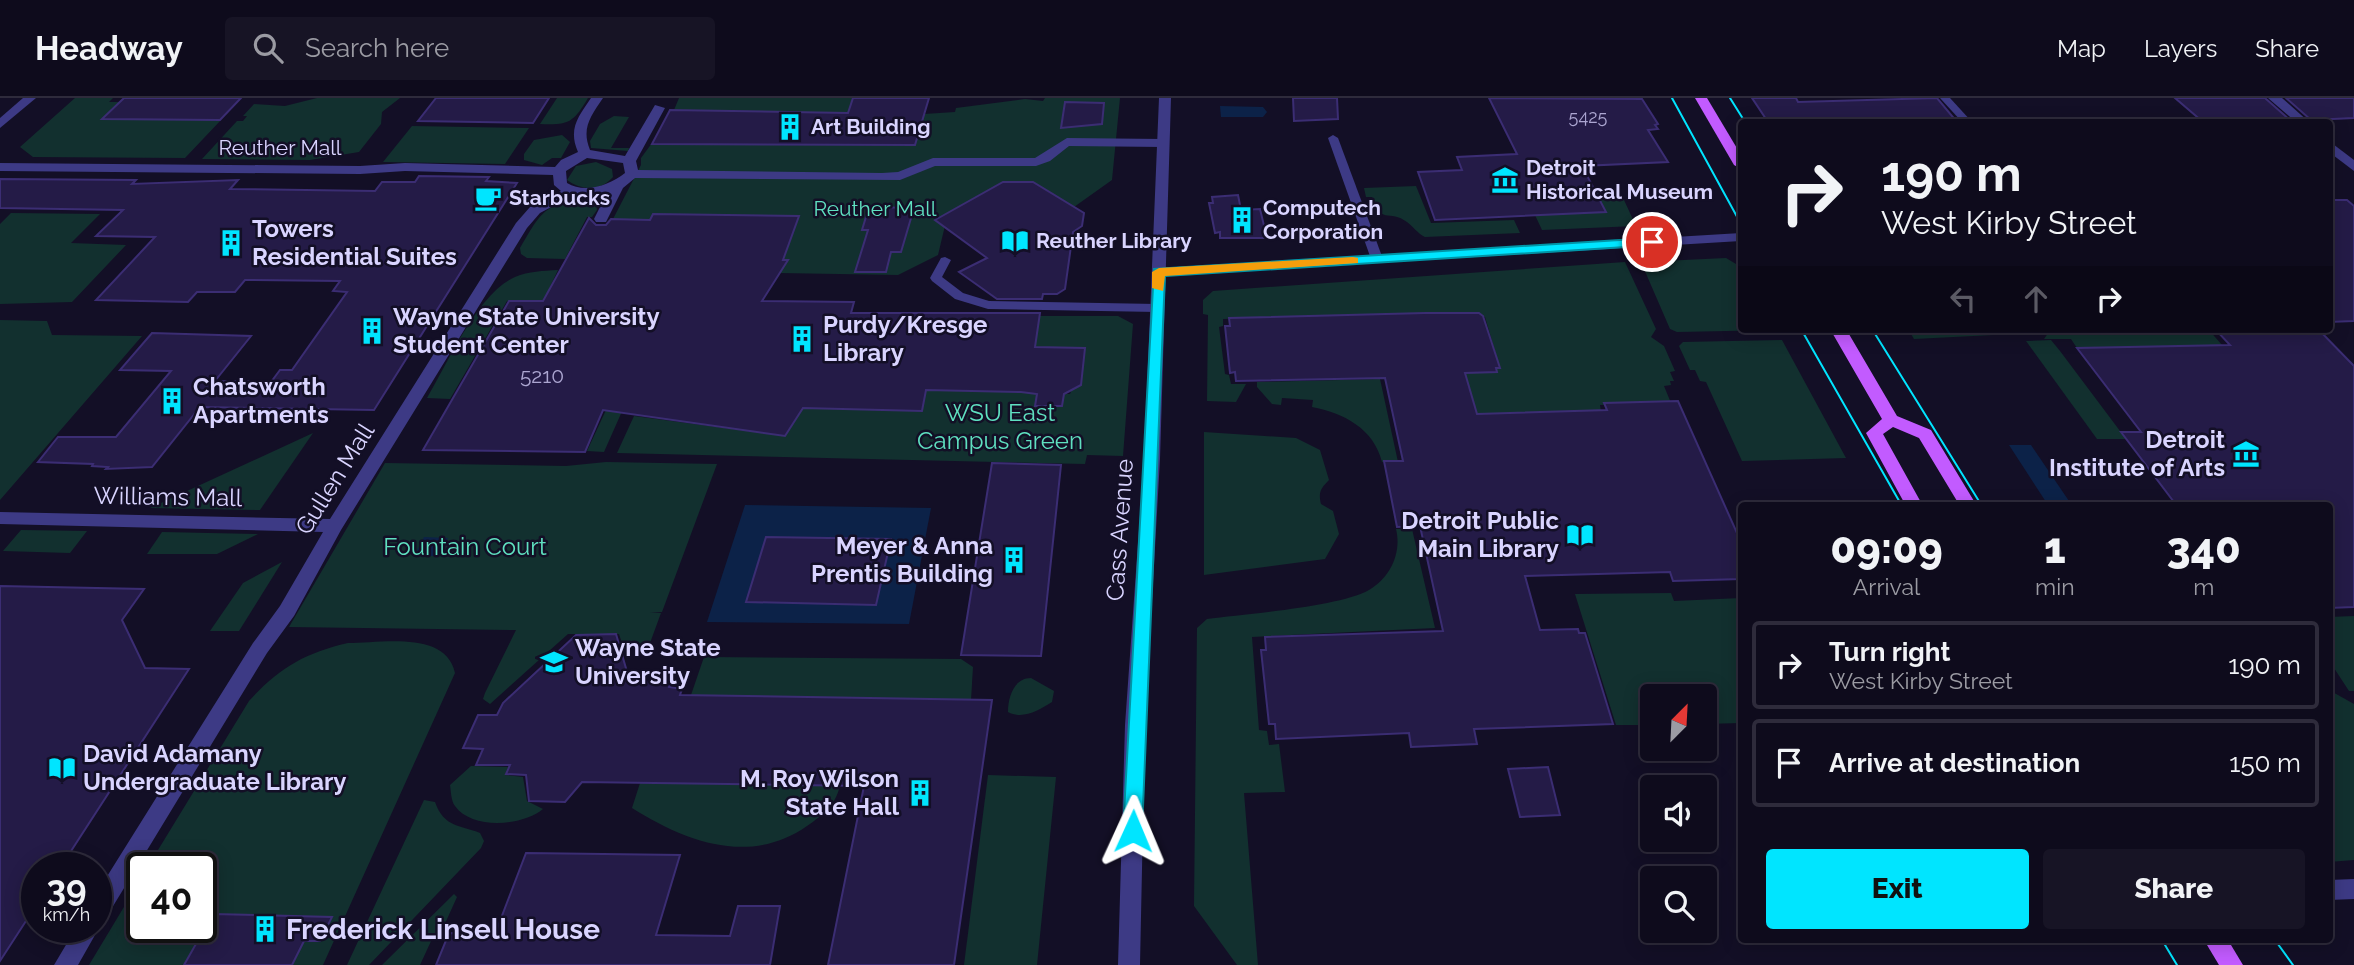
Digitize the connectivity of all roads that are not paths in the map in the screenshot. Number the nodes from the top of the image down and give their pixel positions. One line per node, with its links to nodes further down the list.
1 (30, 98): 10 (street)
2 (597, 98): 14 (street)
3 (1165, 98): 12 (street, Cass Avenue)
4 (1701, 98): 15 (main road)
5 (1945, 98): 8 (lane)
6 (2274, 98): 9 (street)
7 (659, 108): 17 (street)
8 (1964, 119)
9 (2299, 119)
10 (0, 124)
11 (1333, 138): 24 (lane)
12 (1163, 143): 17 (street); 26 (street, Cass Avenue)
13 (2333, 152): 18 (street)
14 (585, 154): 17 (street); 19 (street)
15 (1738, 160)
16 (0, 167): 19 (street, Reuther Mall)
17 (630, 167): 20 (street)
18 (2354, 167)
19 (559, 171): 21 (street)
20 (617, 186): 21 (street); 22 (street)
21 (571, 191): 33 (street, Gullen Mall)
22 (601, 219)
23 (1738, 237): 24 (street)
24 (1377, 259): 26 (street)
25 (945, 260): 27 (lane)
26 (1159, 272): 27 (street, Cass Avenue)
27 (1157, 308): 40 (street, Cass Avenue)
28 (1840, 333): 29 (main road)
29 (1891, 420): 30 (main road); 31 (main road)
30 (1913, 502)
31 (1967, 502)
32 (0, 519): 33 (street, Williams Mall)
33 (335, 526): 34 (street, Gullen Mall)
34 (112, 889)
35 (2354, 889): 36 (street)
36 (2333, 890)
37 (79, 943): 39 (street)
38 (2217, 943): 41 (main road)
39 (65, 965)
40 (1129, 965)
41 (2232, 965)

